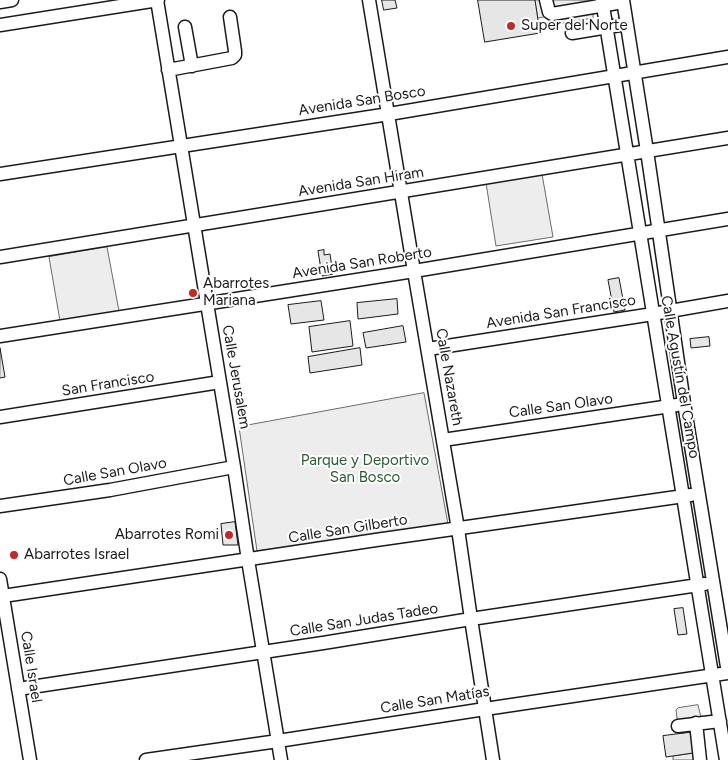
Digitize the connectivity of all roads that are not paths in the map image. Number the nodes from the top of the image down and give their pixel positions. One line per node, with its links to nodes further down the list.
1 (12, 0): 6 (street)
2 (158, 0): 11 (street); 17 (street, Calle Jerusalem)
3 (369, 0): 20 (street, Calle Nazareth)
4 (546, 0): 8 (street)
5 (623, 1): 7 (street); 10 (street, Calle Agustín del Campo)
6 (0, 2)
7 (603, 3): 8 (street); 13 (street, Calle Agustín del Campo)
8 (579, 5)
9 (230, 17): 16 (street)
10 (626, 24): 13 (street); 18 (street, Calle Agustín del Campo)
11 (0, 25)
12 (186, 27): 16 (street)
13 (606, 27): 14 (street); 19 (street, Calle Agustín del Campo)
14 (572, 33)
15 (728, 57): 18 (street, Avenida San Bosco)
16 (192, 66): 17 (street)
17 (168, 70): 22 (street, Calle Jerusalem)
18 (635, 73): 19 (street, Avenida San Bosco); 23 (street, Calle Agustín del Campo)
19 (615, 76): 20 (street, Avenida San Bosco); 24 (street, Calle Agustín del Campo)
20 (389, 114): 22 (street, Avenida San Bosco); 26 (street, Calle Nazareth)
21 (728, 138): 23 (street, Avenida San Hiram)
22 (180, 146): 25 (street, Avenida San Bosco); 28 (street, Calle Jerusalem)
23 (647, 151): 24 (street, Avenida San Hiram); 29 (street, Calle Agustín del Campo)
24 (628, 154): 26 (street, Avenida San Hiram); 30 (street, Calle Agustín del Campo)
25 (0, 174)
26 (401, 192): 28 (street, Avenida San Hiram); 32 (street, Calle Nazareth)
27 (728, 218): 29 (street, Avenida San Roberto)
28 (195, 226): 31 (street, Avenida San Hiram); 34 (street, Calle Jerusalem)
29 (659, 230): 30 (street, Avenida San Roberto); 35 (street, Calle Agustín del Campo)
30 (640, 233): 32 (street, Avenida San Roberto); 36 (street, Calle Agustín del Campo)
31 (0, 257)
32 (414, 271): 34 (street, Avenida San Roberto); 38 (street, Calle Nazareth)
33 (728, 301): 35 (street, Avenida San Francisco)
34 (207, 304): 37 (street, Avenida San Roberto); 39 (street, Calle Jerusalem)
35 (671, 311): 36 (street, Avenida San Francisco); 40 (street, Calle Agustín del Campo)
36 (653, 314): 38 (street, Avenida San Francisco); 41 (street, Calle Agustín del Campo)
37 (0, 336)
38 (428, 349): 43 (street, Calle Nazareth)
39 (220, 382): 42 (street, San Francisco); 44 (street, Calle Jerusalem)
40 (684, 403): 41 (street, Calle San Olavo); 45 (street, Calle Agustín del Campo)
41 (669, 407): 43 (street, Calle San Olavo); 46 (street, Calle Agustín del Campo)
42 (0, 417)
43 (443, 440): 48 (street, Calle Nazareth)
44 (234, 467): 47 (street, Calle San Olavo); 49 (street, Calle Jerusalem)
45 (698, 494): 46 (street, Calle San Gilberto); 51 (street, Calle Agustín del Campo)
46 (684, 496): 48 (street, Calle San Gilberto); 52 (street, Calle Agustín del Campo)
47 (0, 506)
48 (458, 529): 49 (street, Calle San Gilberto); 54 (street, Calle Nazareth)
49 (248, 560): 53 (street, Calle San Gilberto); 55 (street, Calle Jerusalem)
50 (0, 579): 53 (street, Calle Israel)
51 (714, 582): 52 (street, Calle San Judas Tadeo); 56 (street, Calle Agustín del Campo)
52 (697, 585): 54 (street, Calle San Judas Tadeo); 57 (street, Calle Agustín del Campo)
53 (3, 596): 58 (street, Calle Israel)
54 (471, 619): 55 (street, Calle San Judas Tadeo); 59 (street, Calle Nazareth)
55 (264, 652): 58 (street, Calle San Judas Tadeo); 63 (street, Calle Jerusalem)
56 (728, 673): 57 (street, Calle San Matías)
57 (713, 676): 59 (street, Calle San Matías); 60 (street, Calle Agustín del Campo)
58 (18, 689): 64 (street, Calle Israel)
59 (485, 709): 63 (street, Calle San Matías); 67 (street, Calle Nazareth)
60 (720, 721): 61 (street); 69 (street, Calle Agustín del Campo)
61 (696, 724): 62 (street); 68 (street)
62 (678, 726)
63 (278, 741): 65 (street, Calle San Matías); 66 (street, Calle Jerusalem)
64 (30, 760)
65 (146, 760)
66 (281, 760)
67 (493, 760)
68 (700, 760)
69 (726, 760)

